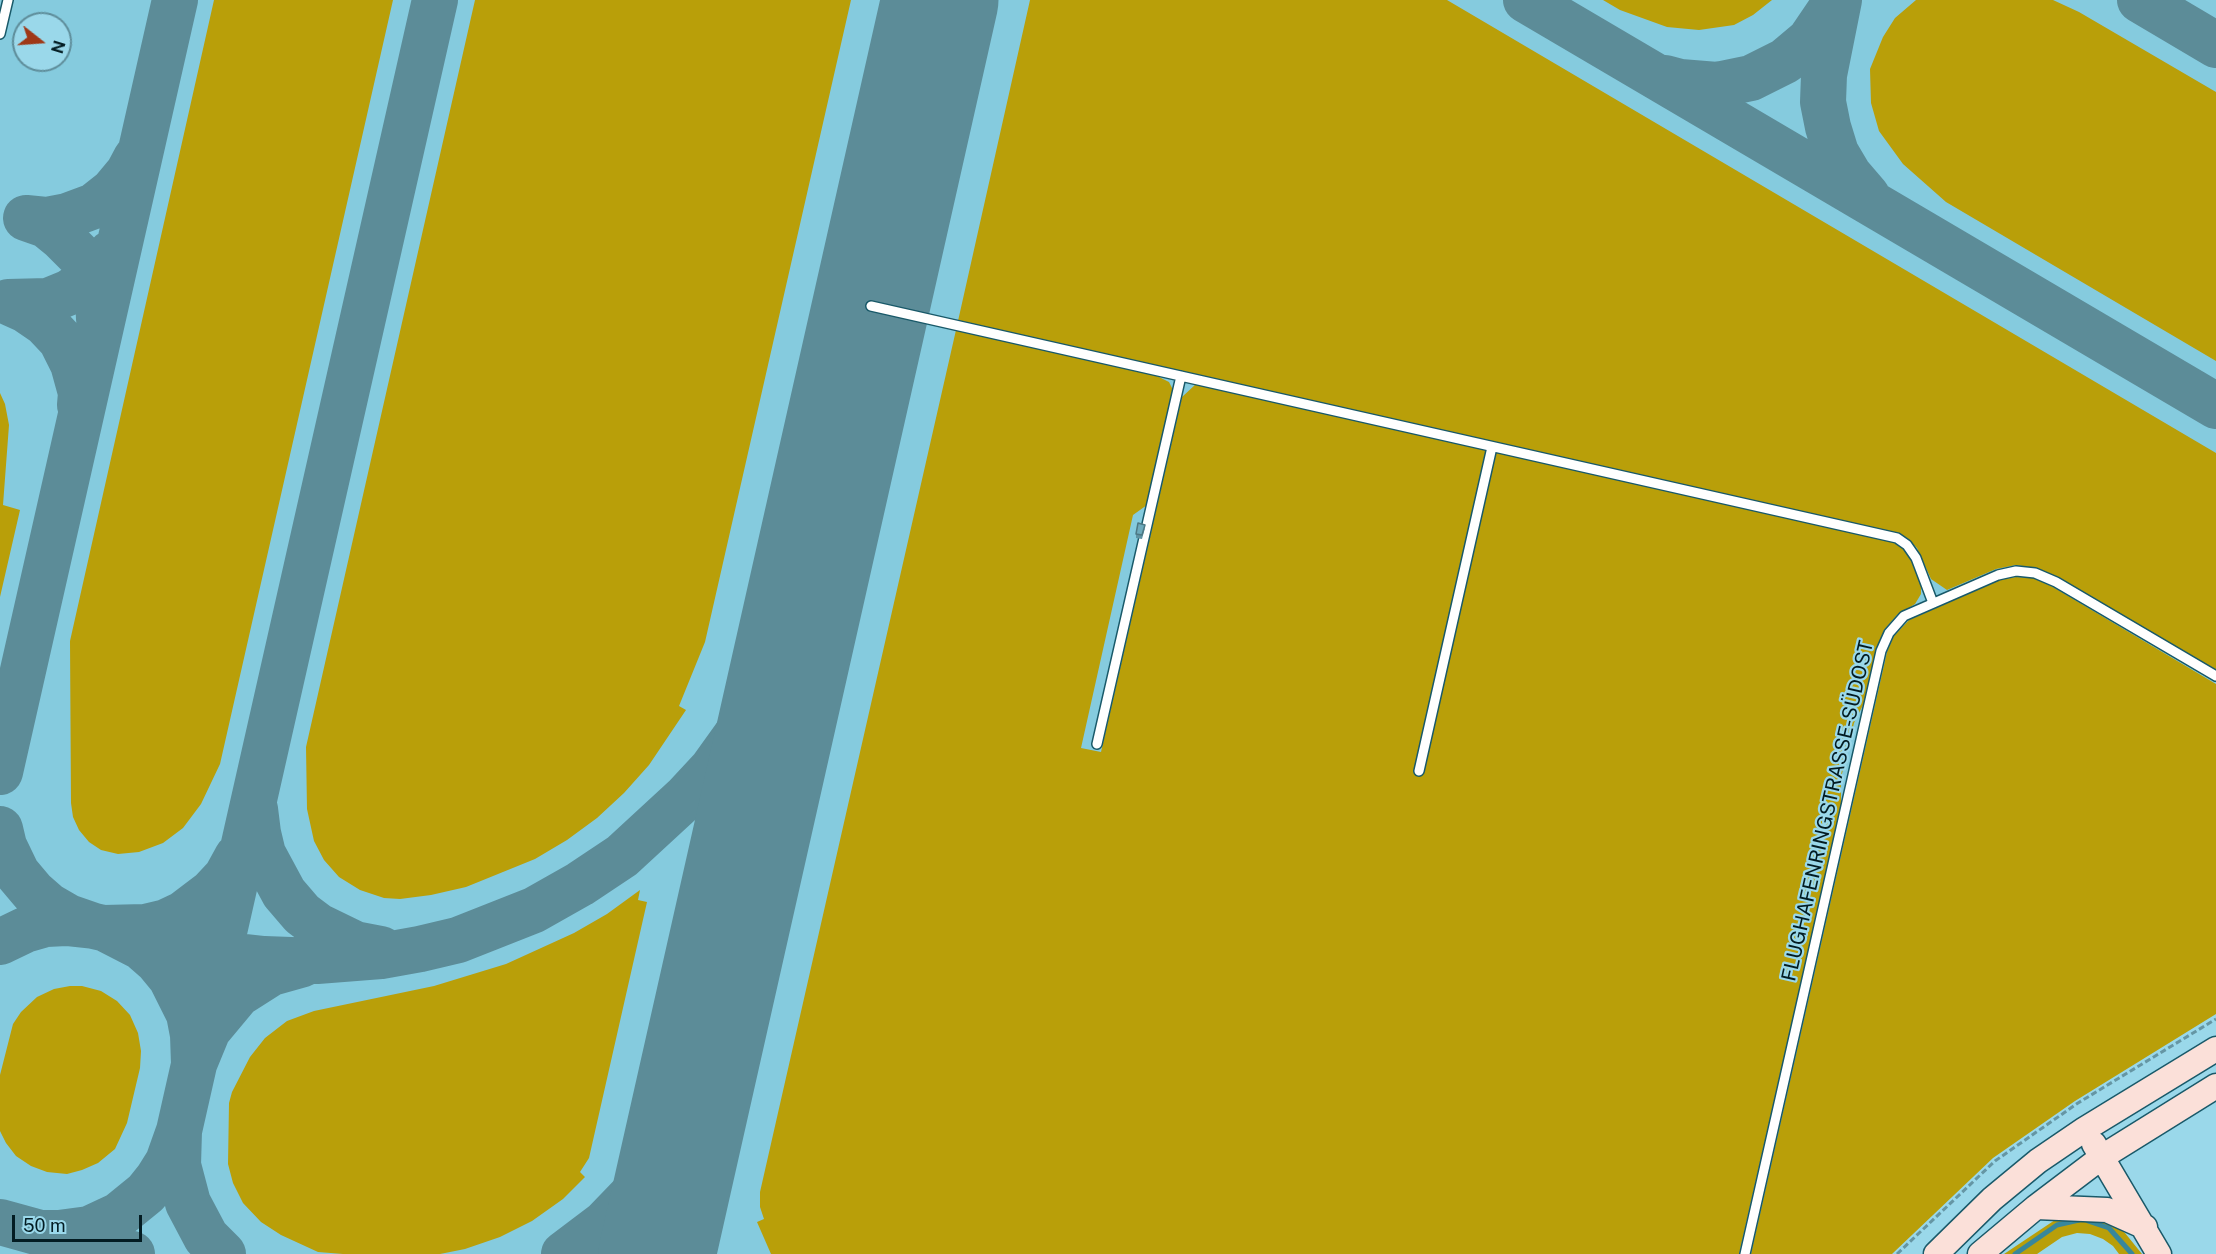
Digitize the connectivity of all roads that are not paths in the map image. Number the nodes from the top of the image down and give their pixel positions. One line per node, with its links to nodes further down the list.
1 (8, 0): 2 (lane)
2 (0, 33)
3 (871, 306): 4 (lane)
4 (1181, 376): 5 (lane); 8 (lane)
5 (1492, 447): 6 (lane); 9 (lane)
6 (1933, 603): 7 (lane, FLUGHAFENRINGSTRASSE-SÜDOST); 16 (lane, FLUGHAFENRINGSTRASSE-SÜDOST)
7 (2216, 676)
8 (1097, 744)
9 (1419, 771)
10 (2216, 1048): 12 (main road)
11 (2216, 1086): 13 (main road)
12 (2085, 1129): 13 (main road); 17 (main road)
13 (2102, 1157): 14 (main road); 15 (main road)
14 (2036, 1207): 15 (main road); 18 (main road)
15 (2145, 1227): 19 (main road)
16 (1745, 1254)
17 (1936, 1254)
18 (1980, 1254)
19 (2160, 1254)

